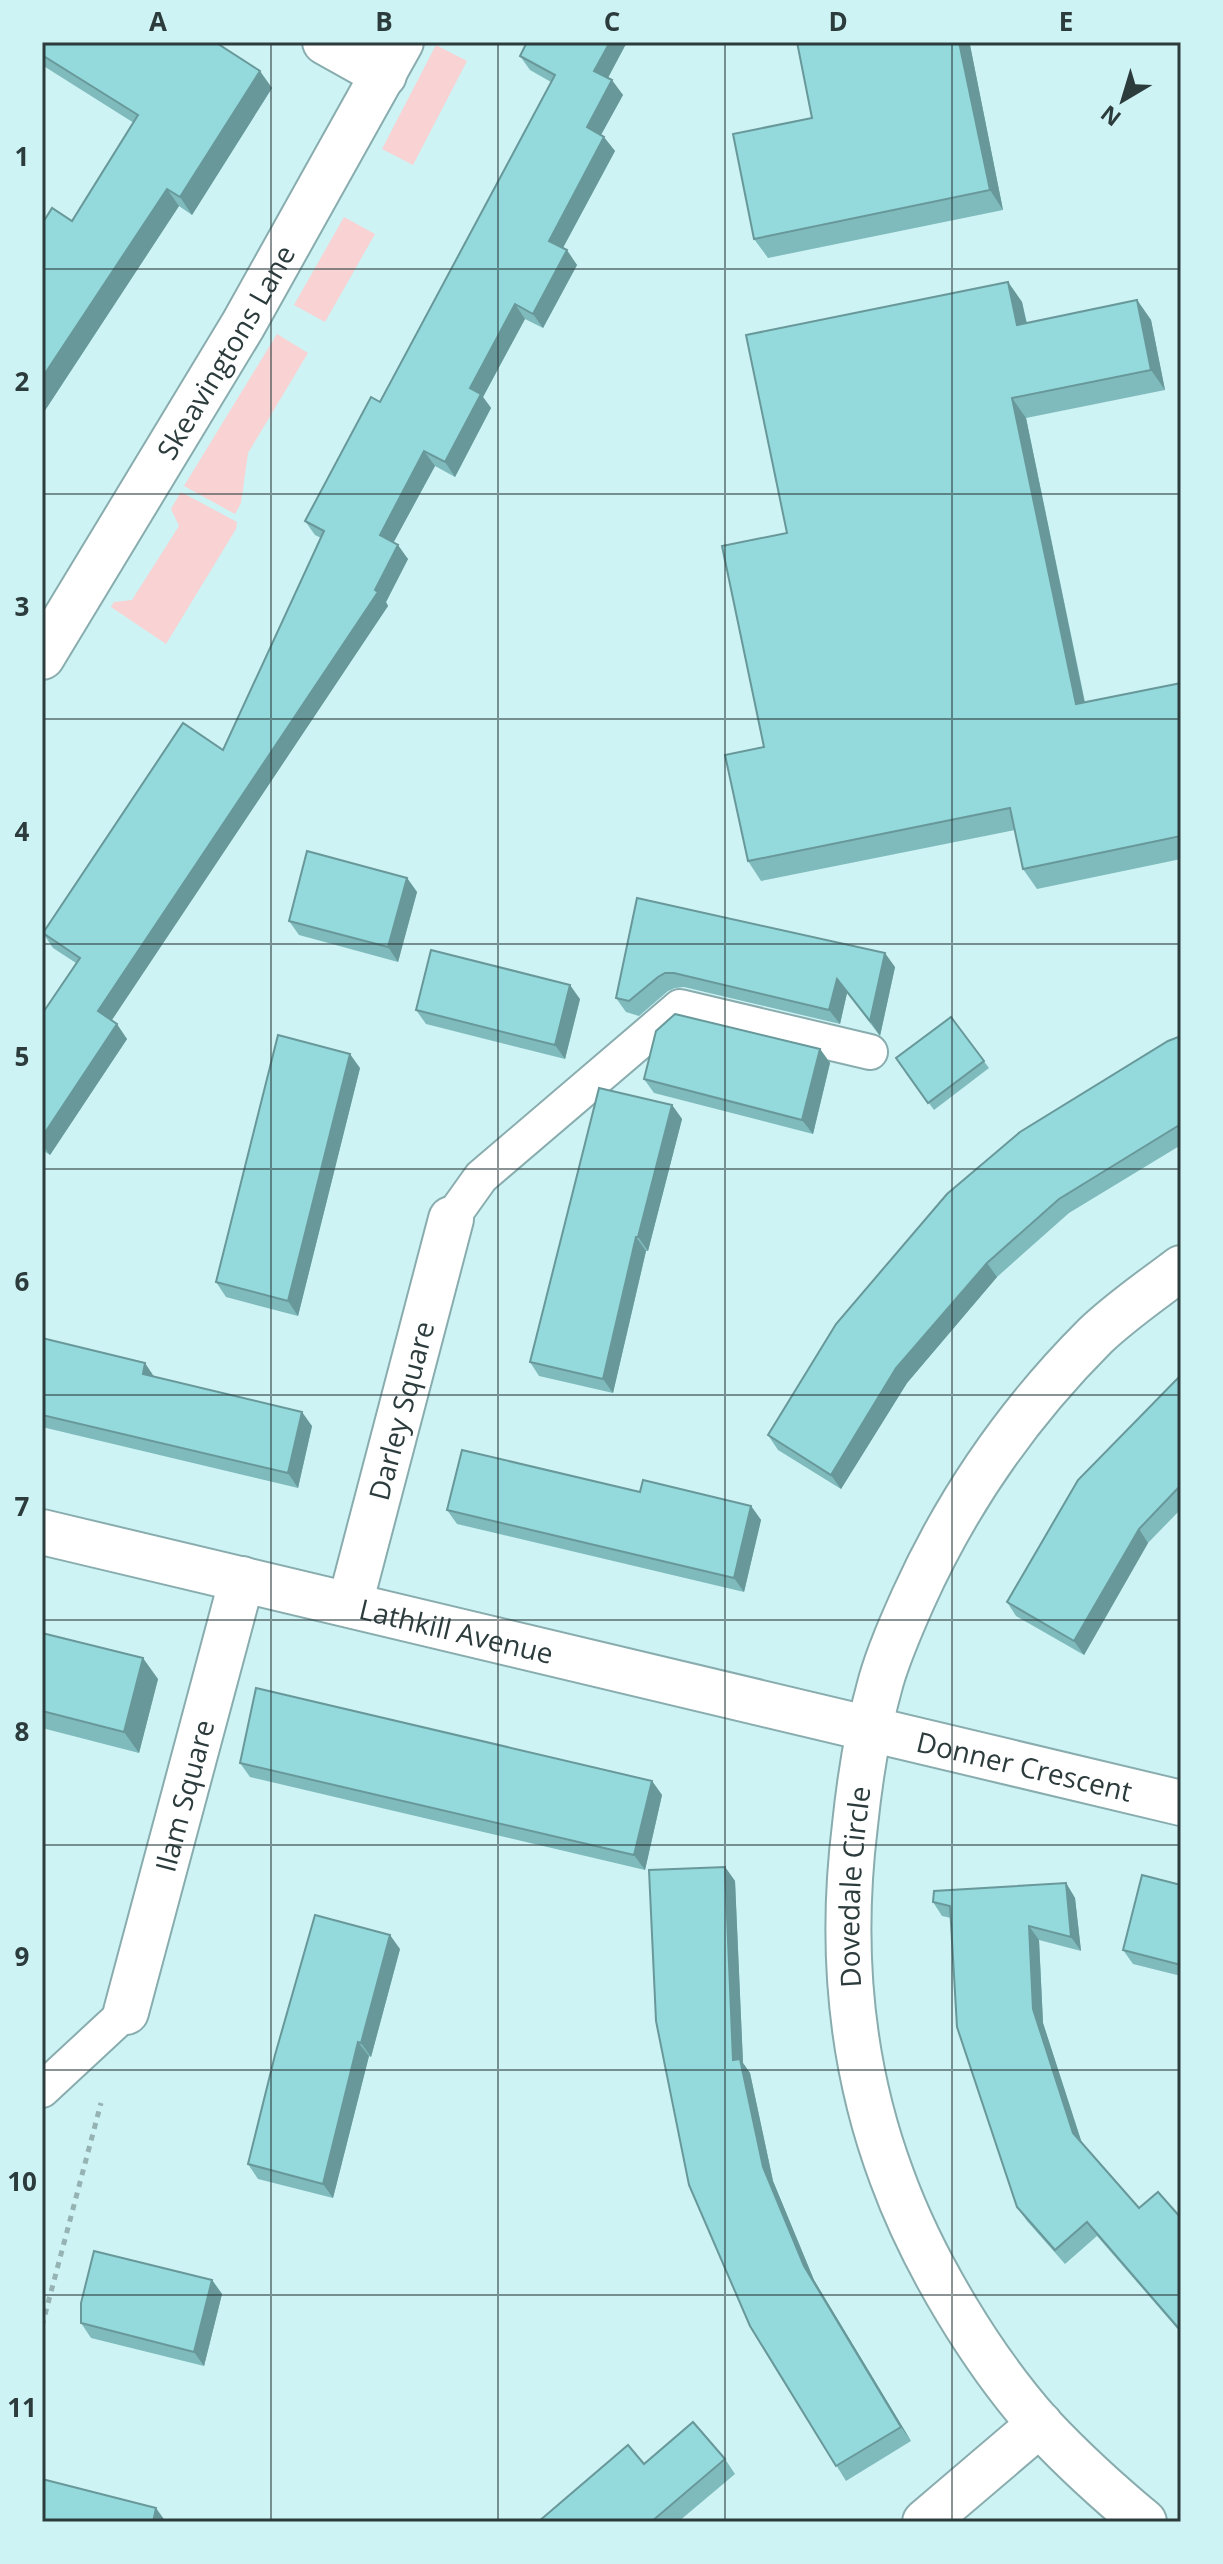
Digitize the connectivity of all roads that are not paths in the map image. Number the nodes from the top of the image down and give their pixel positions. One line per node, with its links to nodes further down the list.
1 (325, 42): 2 (street)
2 (393, 58): 3 (street, Skeavingtons Lane)
3 (42, 657)
4 (870, 1052): 5 (lane)
5 (451, 1219): 9 (street, Darley Square)
6 (1181, 1268): 10 (street, Dovedale Circle)
7 (42, 1532): 8 (street, Lathkill Avenue)
8 (242, 1579): 9 (street, Lathkill Avenue); 12 (street, Ilam Square)
9 (350, 1604): 10 (street, Lathkill Avenue)
10 (870, 1727): 11 (street, Donner Crescent); 14 (street, Dovedale Circle)
11 (1181, 1803)
12 (126, 2012): 13 (lane)
13 (42, 2090)
14 (1040, 2424): 15 (street); 16 (street, Dovedale Circle)
15 (925, 2522)
16 (1144, 2522)

